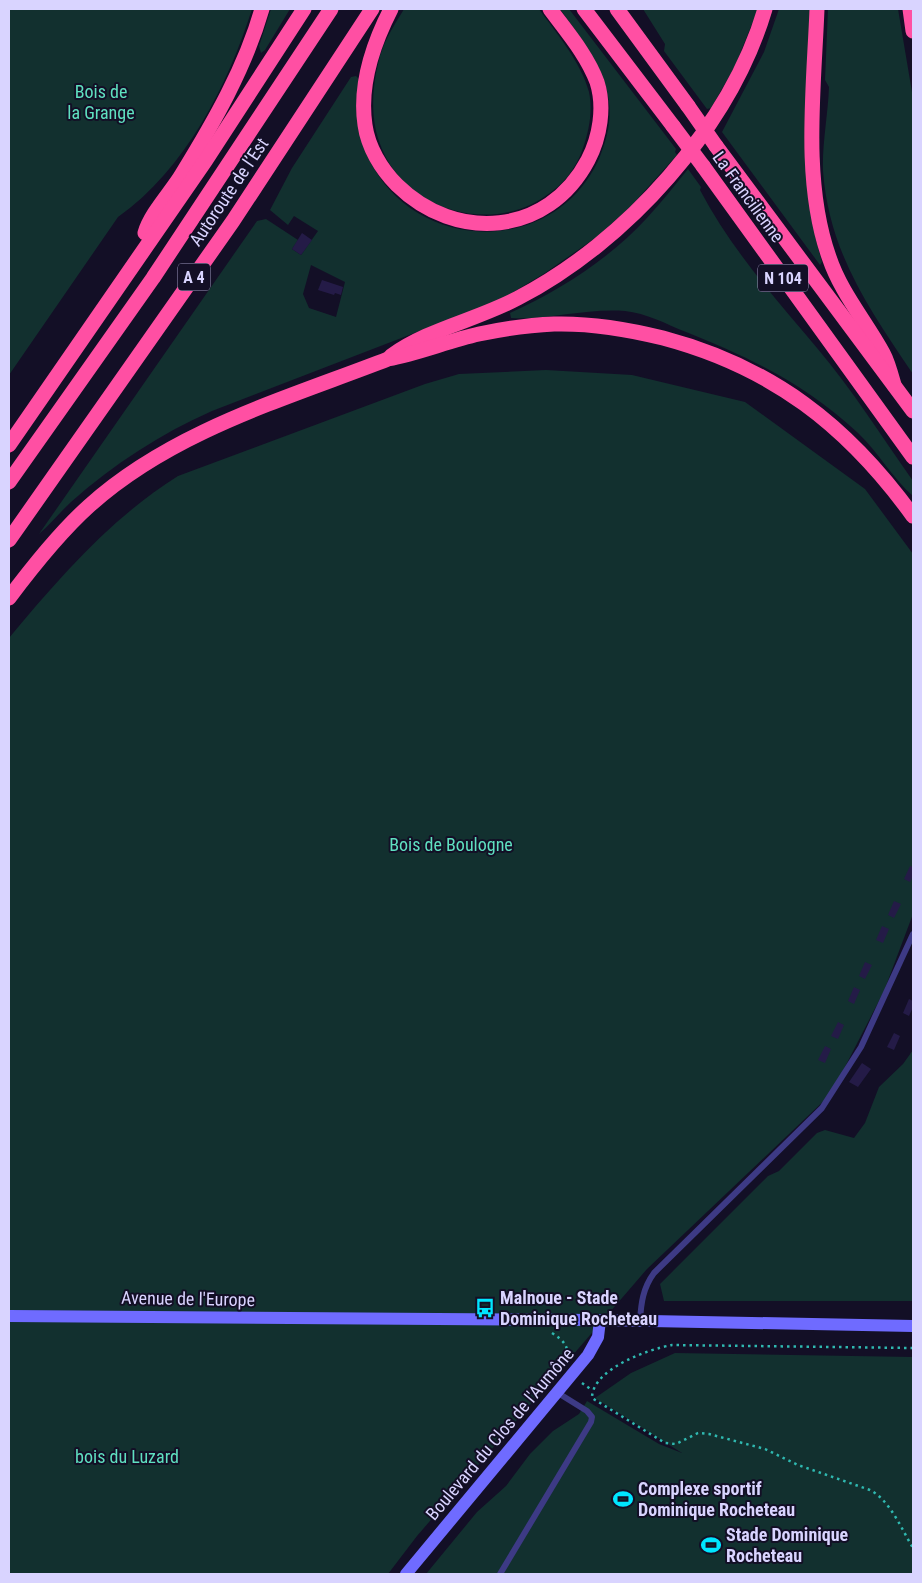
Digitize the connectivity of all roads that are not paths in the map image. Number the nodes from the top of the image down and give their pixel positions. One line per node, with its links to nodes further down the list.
1 (262, 9): 13 (highway)
2 (304, 9): 13 (highway)
3 (331, 9): 19 (highway, Autoroute de l’Est / A 4)
4 (372, 9): 21 (highway, Autoroute de l’Est / A 4)
5 (391, 9): 6 (highway)
6 (550, 9)
7 (584, 9): 18 (highway, La Francilienne / N 104, bridge)
8 (617, 9): 15 (highway, bridge)
9 (765, 9): 14 (highway)
10 (817, 9): 15 (highway)
11 (910, 9): 12 (highway)
12 (913, 31)
13 (139, 257): 17 (highway)
14 (388, 358): 20 (highway); 22 (highway)
15 (894, 385): 16 (highway)
16 (913, 411)
17 (9, 445)
18 (913, 457)
19 (9, 482)
20 (913, 516)
21 (9, 540)
22 (9, 598)
23 (913, 934): 26 (lane)
24 (9, 1316): 25 (main road, Avenue de l'Europe)
25 (600, 1320): 26 (main road); 28 (main road, Boulevard du Clos de l'Aumône)
26 (640, 1321): 27 (main road)
27 (913, 1326)
28 (558, 1393): 29 (main road, Boulevard du Clos de l'Aumône); 30 (lane)
29 (406, 1574)
30 (500, 1574)

